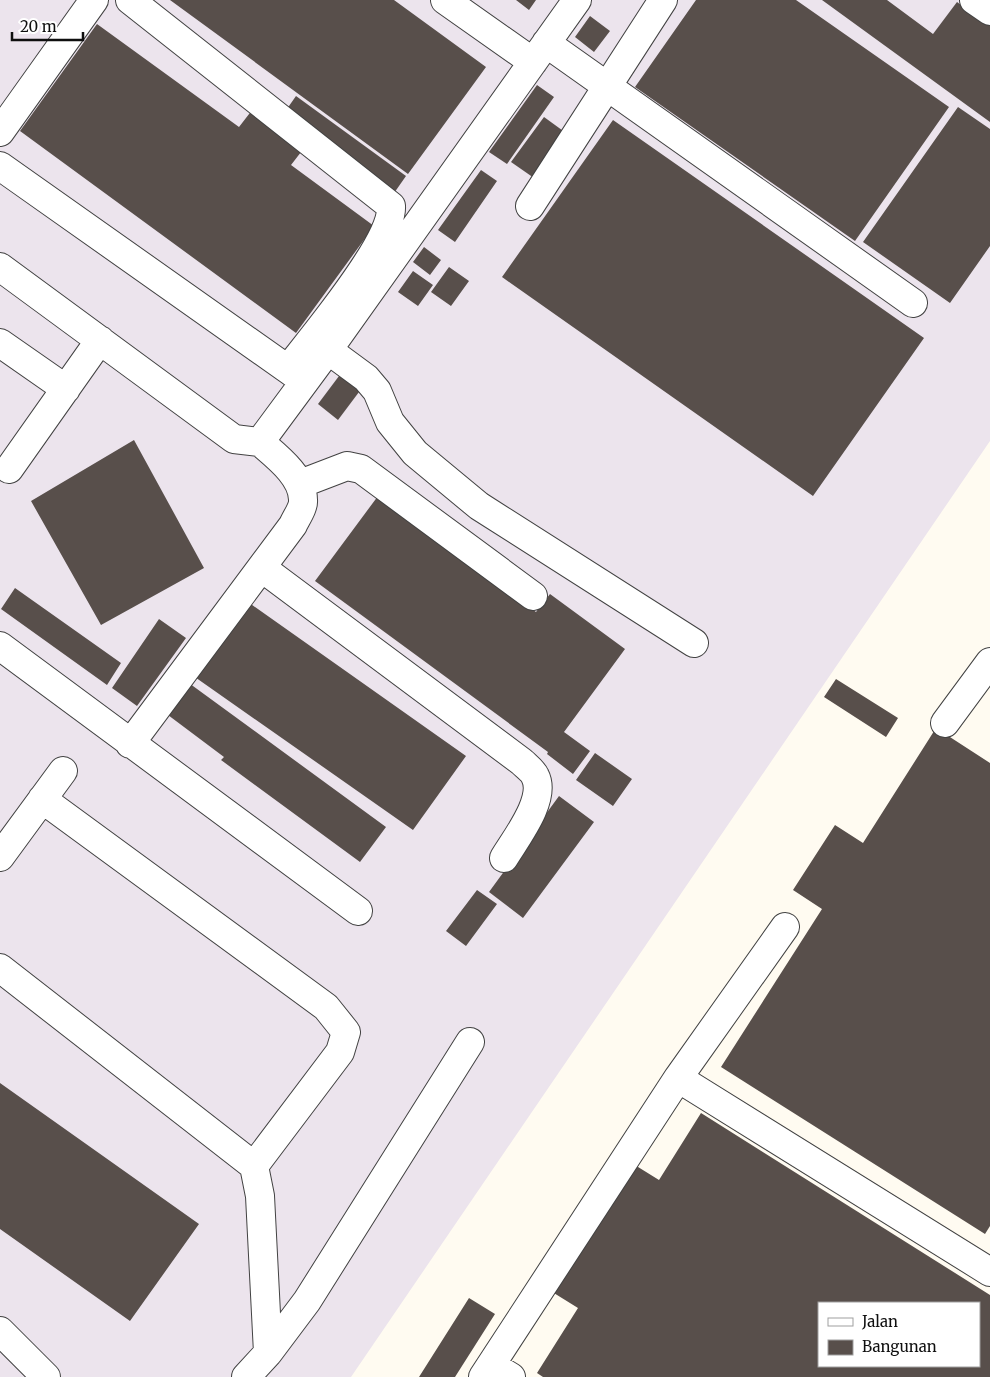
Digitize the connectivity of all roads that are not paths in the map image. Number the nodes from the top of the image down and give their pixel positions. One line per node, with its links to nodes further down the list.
1 (94, 0): 10 (lane)
2 (130, 0): 18 (lane)
3 (445, 0): 8 (lane)
4 (577, 0): 8 (lane)
5 (663, 0): 9 (lane)
6 (974, 0): 7 (lane)
7 (990, 11)
8 (539, 53): 9 (lane); 17 (lane)
9 (607, 84): 12 (lane); 14 (lane)
10 (0, 132)
11 (0, 166): 18 (lane)
12 (530, 206)
13 (0, 267): 15 (lane)
14 (913, 302)
15 (100, 340): 19 (lane); 20 (lane)
16 (0, 343): 19 (lane)
17 (328, 350): 18 (lane); 25 (lane)
18 (296, 376): 20 (lane)
19 (66, 389): 21 (lane)
20 (260, 442): 22 (lane)
21 (9, 469)
22 (300, 484): 23 (lane); 24 (lane)
23 (262, 568): 29 (lane); 33 (lane)
24 (534, 596)
25 (694, 644)
26 (0, 646): 29 (lane)
27 (990, 662): 28 (lane)
28 (945, 724)
29 (130, 744): 34 (lane)
30 (63, 771): 31 (lane)
31 (42, 799): 32 (lane); 39 (lane)
32 (0, 856)
33 (504, 858)
34 (358, 911)
35 (785, 927): 38 (lane)
36 (0, 968): 39 (lane)
37 (470, 1042): 42 (lane)
38 (678, 1078): 40 (lane); 43 (lane)
39 (254, 1166): 42 (lane)
40 (990, 1272)
41 (0, 1331): 44 (lane)
42 (268, 1353): 45 (lane)
43 (495, 1373)
44 (46, 1377)
45 (246, 1377)

